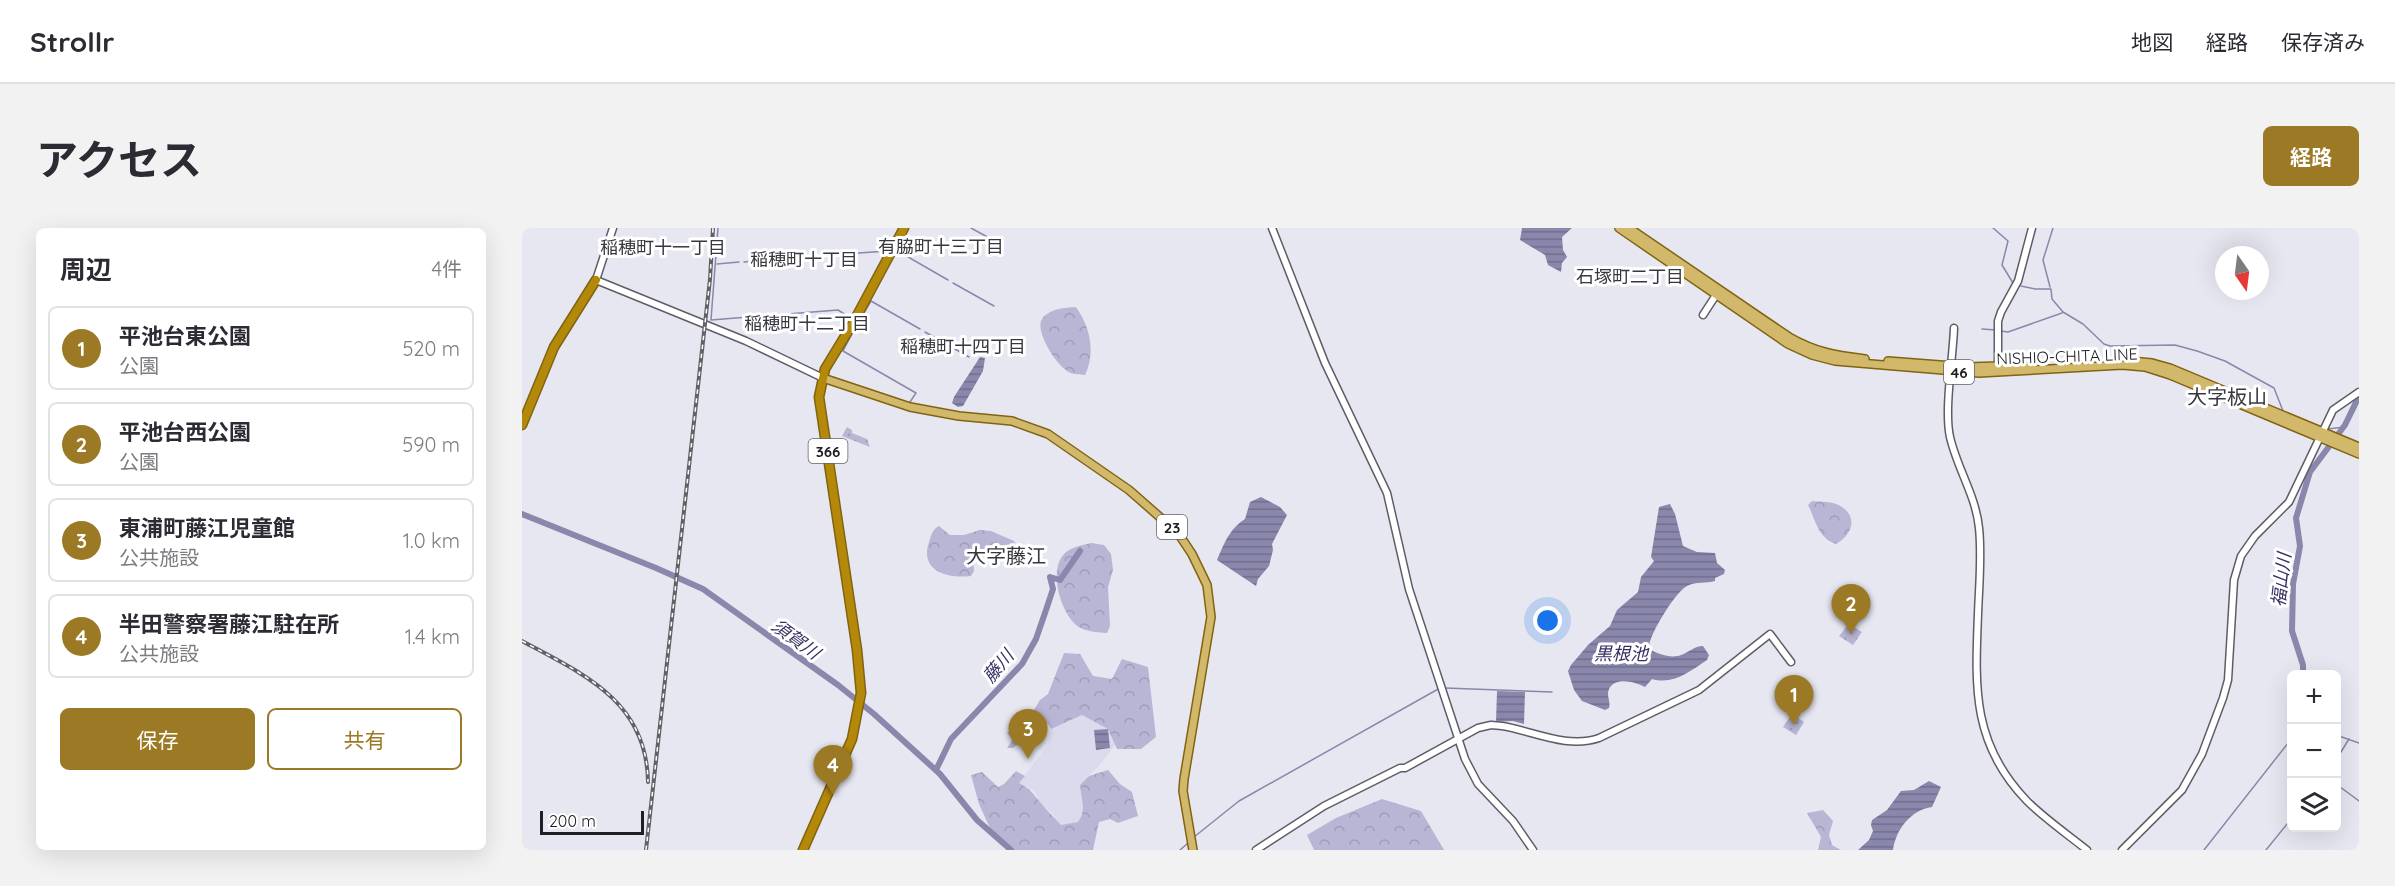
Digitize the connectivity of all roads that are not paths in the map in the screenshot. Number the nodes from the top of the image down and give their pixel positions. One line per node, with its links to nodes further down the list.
1 (613, 228): 6 (street)
2 (904, 228): 12 (highway, 366)
3 (1272, 228): 20 (street)
4 (2032, 228): 10 (street)
5 (1624, 229): 7 (main road, NISHIO-CHITA LINE / 46)
6 (596, 280): 12 (street); 14 (highway)
7 (1718, 292): 8 (street); 11 (main road, NISHIO-CHITA LINE / 46)
8 (1703, 315)
9 (1954, 328): 11 (street)
10 (1998, 367): 11 (main road, NISHIO-CHITA LINE / 46); 15 (main road, NISHIO-CHITA LINE / 46)
11 (1952, 369): 15 (main road, NISHIO-CHITA LINE / 46); 25 (street)
12 (823, 378): 21 (main road, 23); 22 (highway, 366)
13 (2359, 392): 15 (street)
14 (522, 425)
15 (2323, 437): 16 (main road, NISHIO-CHITA LINE / 46); 26 (street)
16 (2340, 444): 17 (main road, NISHIO-CHITA LINE / 46); 18 (main road, NISHIO-CHITA LINE / 46)
17 (2359, 447)
18 (2359, 454)
19 (1791, 662): 20 (street)
20 (1459, 740): 23 (street); 24 (street)
21 (1192, 843)
22 (803, 850)
23 (1256, 850)
24 (1533, 850)
25 (2087, 850)
26 (2122, 850)

